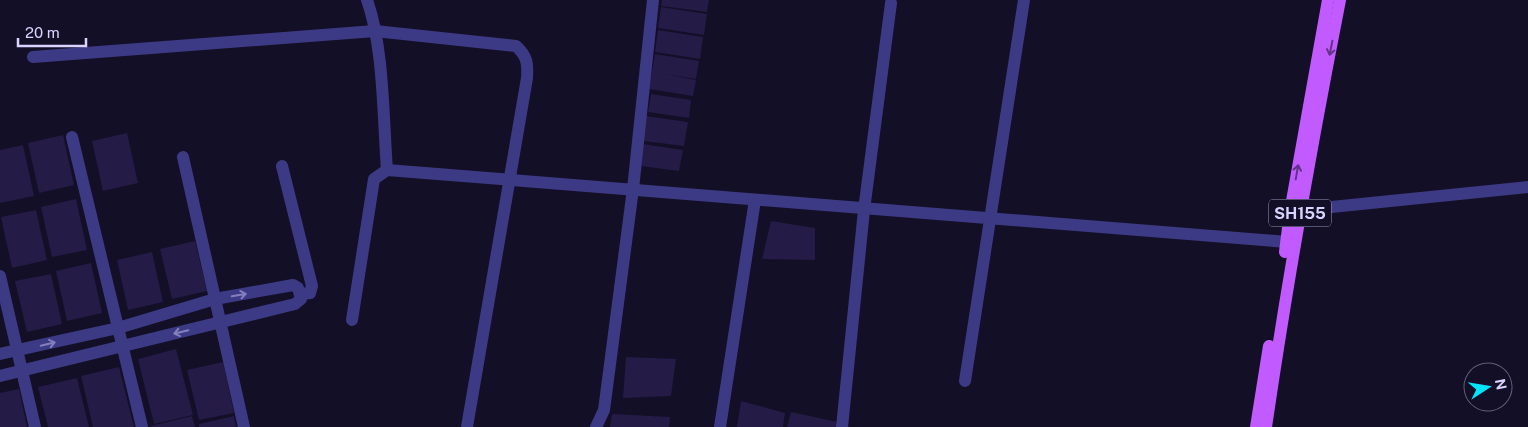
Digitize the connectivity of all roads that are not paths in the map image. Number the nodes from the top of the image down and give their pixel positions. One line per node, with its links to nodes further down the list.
1 (367, 0): 7 (street)
2 (654, 0): 15 (street)
3 (1024, 0): 19 (street)
4 (1328, 0): 18 (main road, SH155, one-way to 4)
5 (1340, 0): 18 (main road, SH155, one-way to 18)
6 (891, 3): 17 (street)
7 (375, 30): 8 (street); 12 (street); 13 (street)
8 (33, 58)
9 (72, 137): 26 (street)
10 (183, 157): 23 (street)
11 (282, 166): 22 (street)
12 (388, 170): 13 (street); 24 (street)
13 (509, 179): 15 (street); 36 (street)
14 (1528, 187): 18 (street)
15 (633, 189): 16 (street); 37 (street)
16 (755, 200): 17 (street); 38 (street)
17 (864, 210): 19 (street); 39 (street)
18 (1295, 211): 20 (main road, SH155); 41 (main road, SH155)
19 (990, 220): 20 (street); 32 (street)
20 (1286, 242): 40 (main road, SH155)
21 (0, 276): 28 (street)
22 (301, 294): 23 (street, one-way to 22); 25 (street)
23 (215, 299): 25 (street); 26 (street)
24 (352, 320)
25 (220, 322): 27 (street, one-way to 27); 35 (street)
26 (118, 328): 27 (street); 28 (street, one-way to 26)
27 (122, 345): 30 (street); 34 (street)
28 (17, 351): 29 (street); 30 (street)
29 (0, 354)
30 (22, 370): 31 (street); 33 (street)
31 (0, 376)
32 (965, 382)
33 (35, 427)
34 (142, 427)
35 (244, 427)
36 (467, 427)
37 (596, 427)
38 (720, 427)
39 (842, 427)
40 (1256, 427)
41 (1266, 427)

